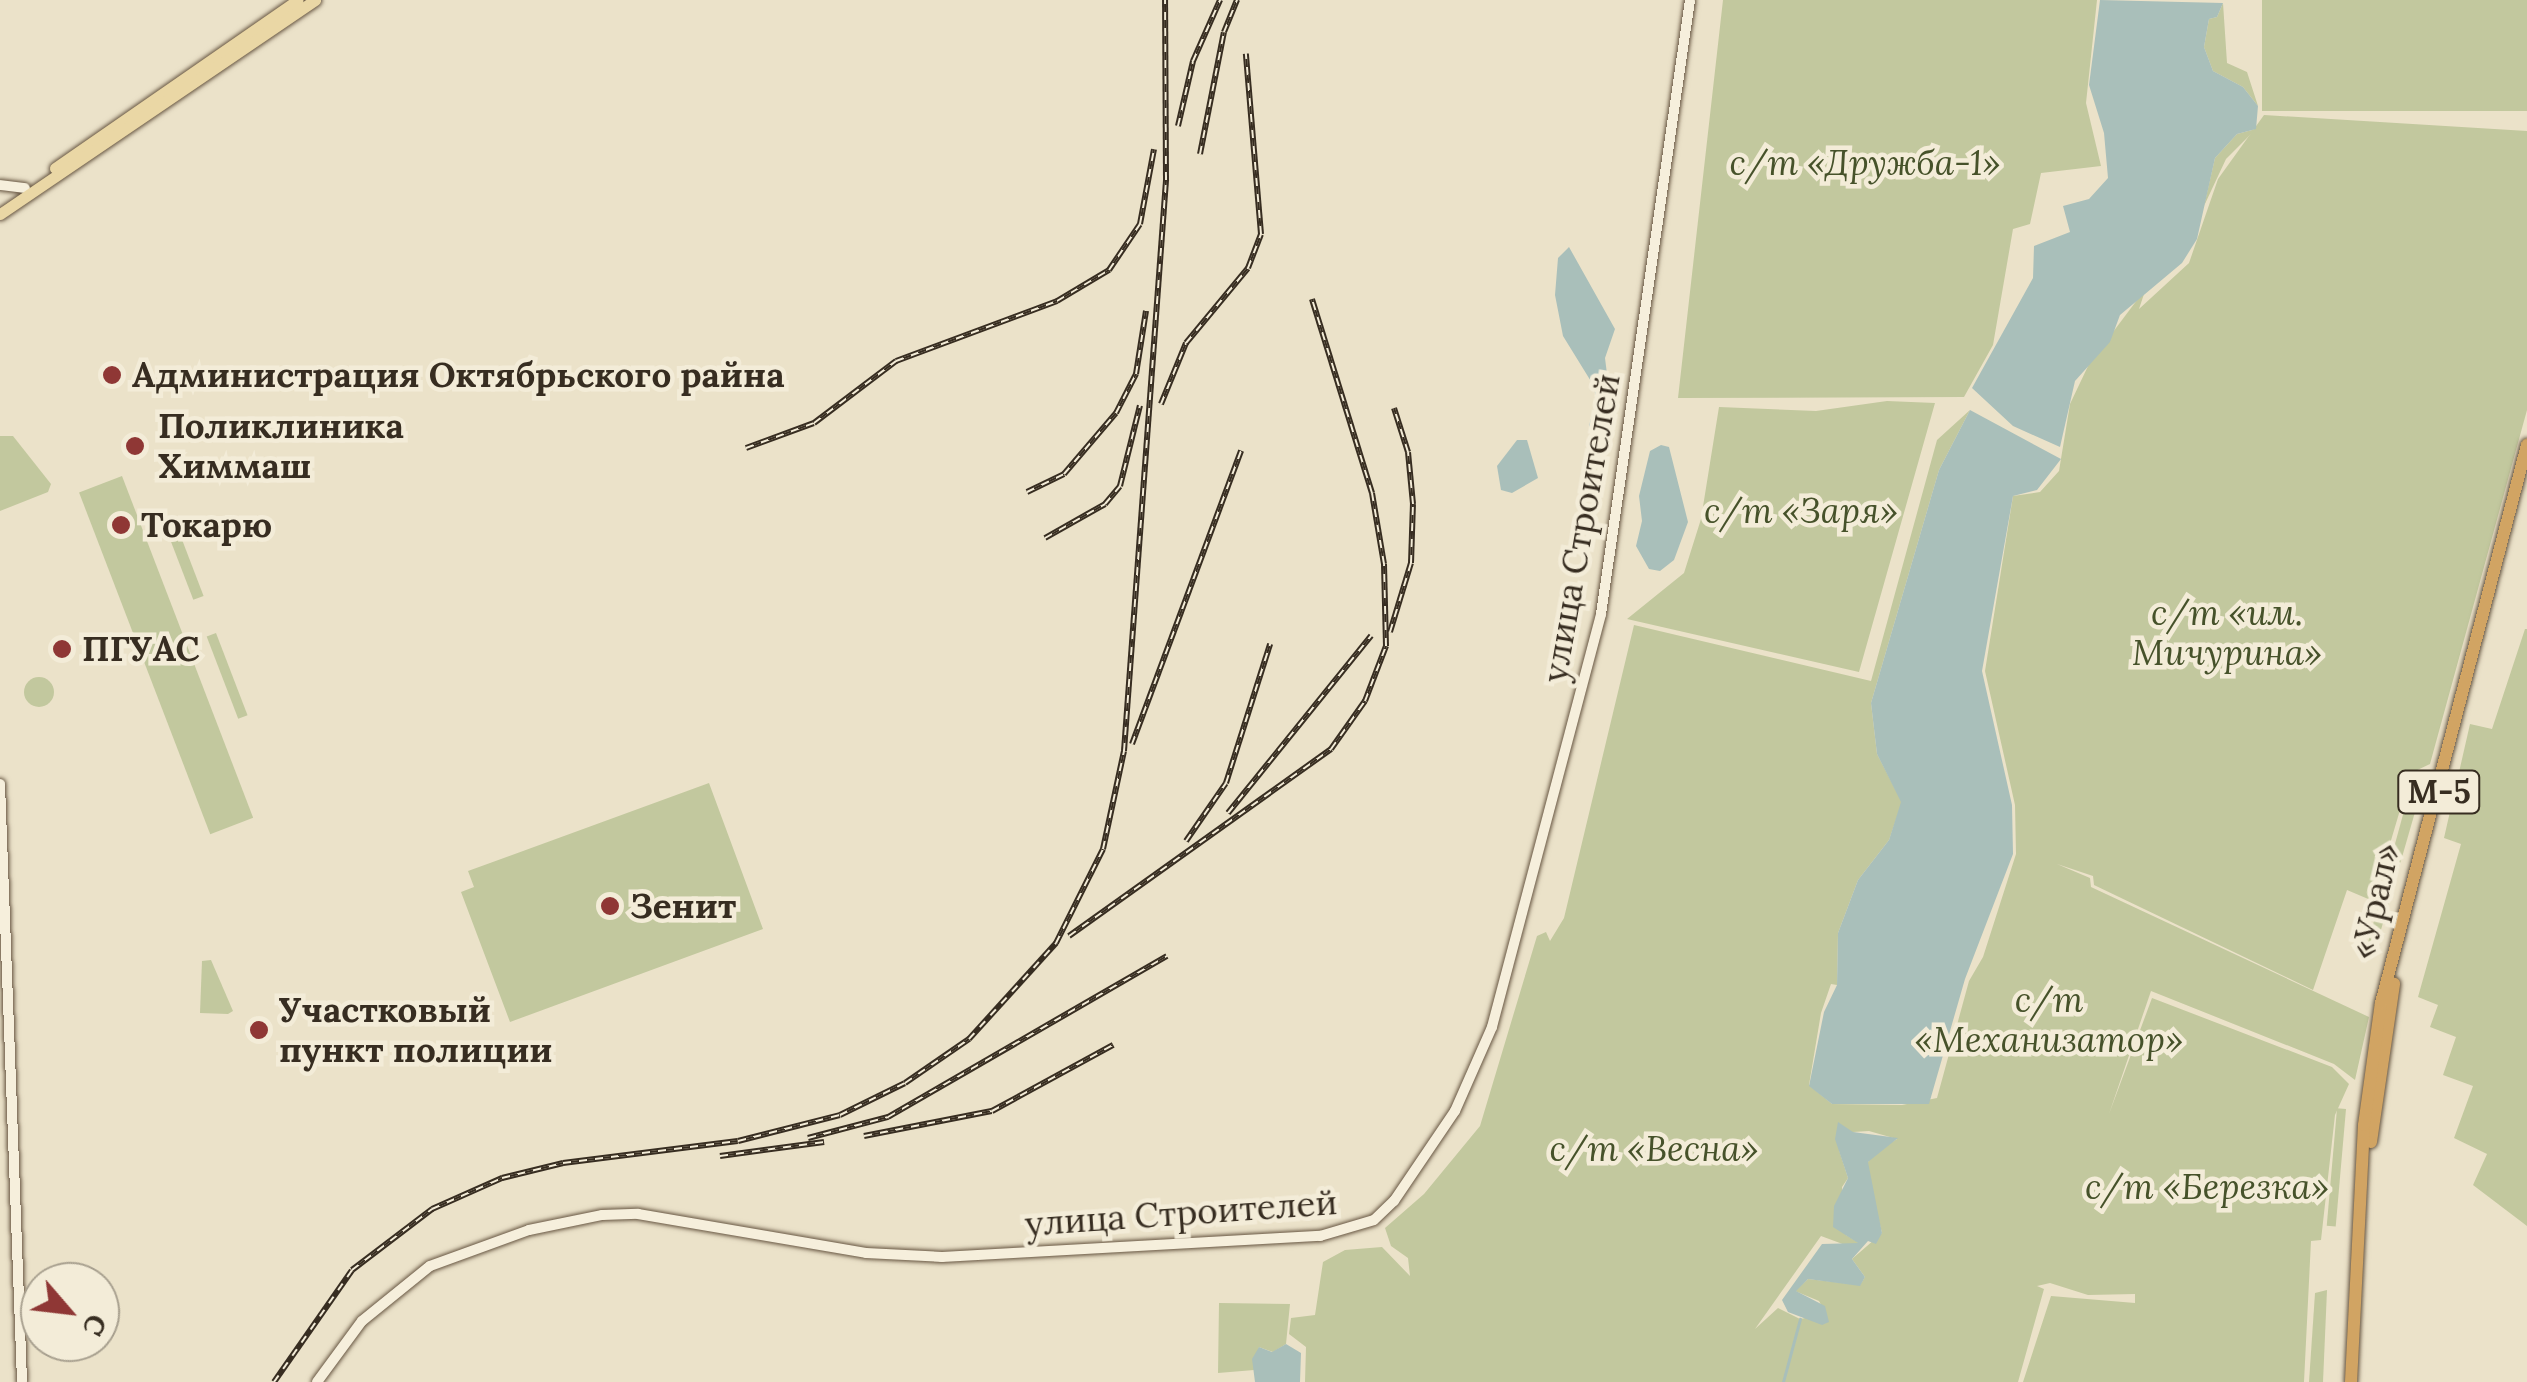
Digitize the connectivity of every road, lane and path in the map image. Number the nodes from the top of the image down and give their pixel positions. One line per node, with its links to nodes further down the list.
1 (298, 0): 5 (main road)
2 (315, 0): 7 (main road)
3 (1690, 0): 13 (main road, улица Строителей)
4 (0, 185): 5 (main road)
5 (25, 188): 6 (main road)
6 (0, 204)
7 (0, 214)
8 (2527, 445): 14 (highway, «Урал» / М-5)
9 (2527, 469): 14 (highway, «Урал» / М-5)
10 (0, 784): 11 (main road)
11 (3, 881): 12 (main road)
12 (22, 1382)
13 (317, 1382)
14 (2354, 1382)

